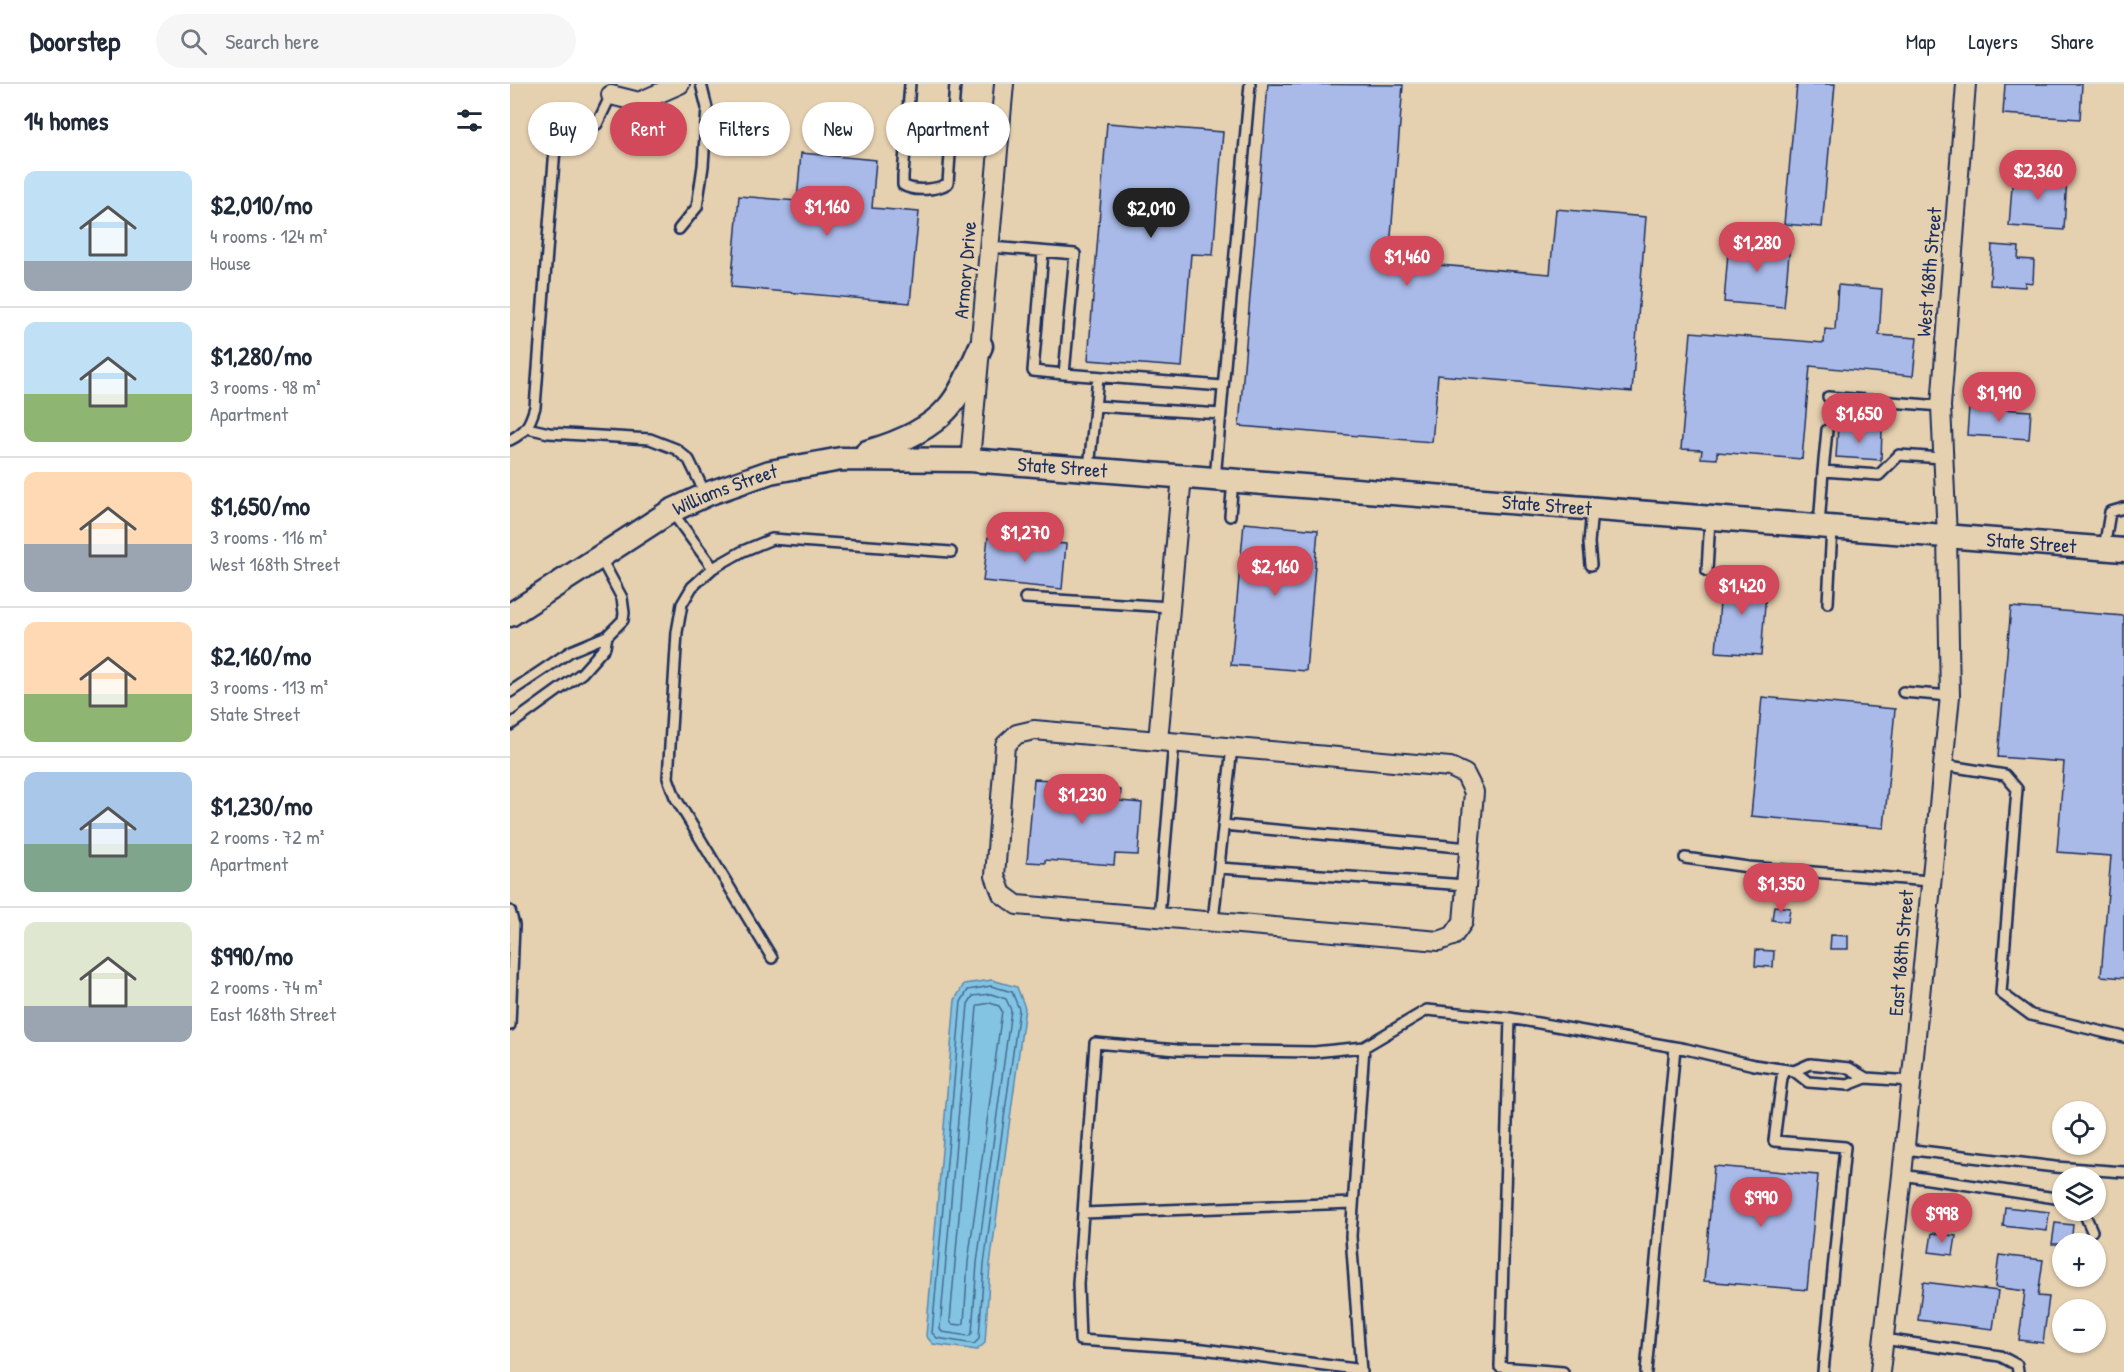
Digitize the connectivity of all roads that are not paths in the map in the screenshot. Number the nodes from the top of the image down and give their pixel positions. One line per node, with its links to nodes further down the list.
1 (680, 84): 8 (street)
2 (701, 84): 9 (lane)
3 (910, 84): 4 (lane)
4 (955, 84)
5 (1004, 84): 10 (street, Armory Drive)
6 (1250, 84): 15 (lane)
7 (1966, 84): 17 (street, West 168th Street)
8 (610, 95): 20 (lane)
9 (679, 228)
10 (990, 247): 11 (lane); 12 (street, Armory Drive)
11 (1043, 252): 13 (lane); 13 (lane)
12 (981, 346): 24 (street); 25 (street, Armory Drive)
13 (1064, 374): 14 (lane)
14 (1098, 376): 15 (lane); 18 (lane)
15 (1223, 386): 19 (lane)
16 (1828, 397): 17 (lane)
17 (1941, 405): 23 (street, West 168th Street)
18 (1095, 406): 19 (lane); 26 (lane)
19 (1221, 414): 29 (lane)
20 (527, 428): 22 (lane); 30 (lane)
21 (1827, 430): 27 (lane)
22 (510, 440)
23 (1942, 458): 27 (lane); 37 (street, West 168th Street)
24 (841, 459): 25 (street, Williams Street); 30 (street, Williams Street)
25 (970, 460): 26 (street, State Street)
26 (1089, 469): 28 (street, State Street)
27 (1823, 471): 36 (lane)
28 (1182, 476): 29 (street, State Street); 46 (street)
29 (1224, 480): 31 (street, State Street); 34 (lane)
30 (706, 495): 33 (street, Williams Street)
31 (1592, 508): 35 (street, State Street); 41 (lane)
32 (2124, 508): 38 (lane)
33 (671, 511): 40 (street, Williams Street); 42 (lane)
34 (1230, 516)
35 (1710, 518): 36 (street, State Street); 43 (lane)
36 (1826, 527): 37 (street, State Street); 45 (lane)
37 (1947, 537): 38 (street, State Street); 51 (street, East 168th Street)
38 (2114, 549)
39 (951, 552): 42 (lane)
40 (600, 556): 47 (street, Williams Street); 48 (lane)
41 (1591, 565)
42 (713, 568): 65 (lane)
43 (1707, 571)
44 (1025, 598): 46 (lane)
45 (1828, 603)
46 (1170, 607): 53 (street)
47 (510, 615)
48 (607, 636): 49 (lane); 52 (lane)
49 (510, 692)
50 (1903, 692): 51 (lane)
51 (1950, 696): 55 (street, East 168th Street)
52 (510, 726)
53 (1166, 741): 54 (street); 63 (lane); 63 (street)
54 (1232, 747): 56 (lane); 57 (street)
55 (1943, 765): 60 (street, East 168th Street); 68 (lane)
56 (1223, 825): 57 (lane); 59 (lane)
57 (1469, 848): 61 (street)
58 (1685, 858): 60 (lane)
59 (1219, 868): 61 (lane); 64 (lane)
60 (1930, 881): 74 (street, East 168th Street)
61 (1466, 885): 64 (street)
62 (510, 910): 67 (lane)
63 (1158, 917): 64 (street)
64 (1213, 921)
65 (772, 958)
66 (1510, 1018): 69 (lane); 70 (lane); 85 (lane)
67 (510, 1025)
68 (2124, 1037)
69 (1364, 1047): 79 (lane); 80 (lane)
70 (1675, 1047): 71 (lane); 86 (lane)
71 (1783, 1070): 72 (lane); 87 (lane)
72 (1794, 1071): 73 (lane); 73 (lane)
73 (1866, 1078): 74 (lane)
74 (1911, 1081): 75 (street, East 168th Street)
75 (1905, 1149): 76 (lane); 77 (street, East 168th Street)
76 (2124, 1172)
77 (1902, 1175): 78 (lane); 83 (street, East 168th Street)
78 (2052, 1198)
79 (1353, 1203): 80 (lane); 84 (lane)
80 (1083, 1213): 84 (lane)
81 (2088, 1221): 82 (lane)
82 (2092, 1231)
83 (1883, 1339): 88 (street, East 168th Street); 89 (lane)
84 (1361, 1372)
85 (1563, 1372)
86 (1646, 1372)
87 (1823, 1372)
88 (1880, 1372)
89 (2018, 1372)

